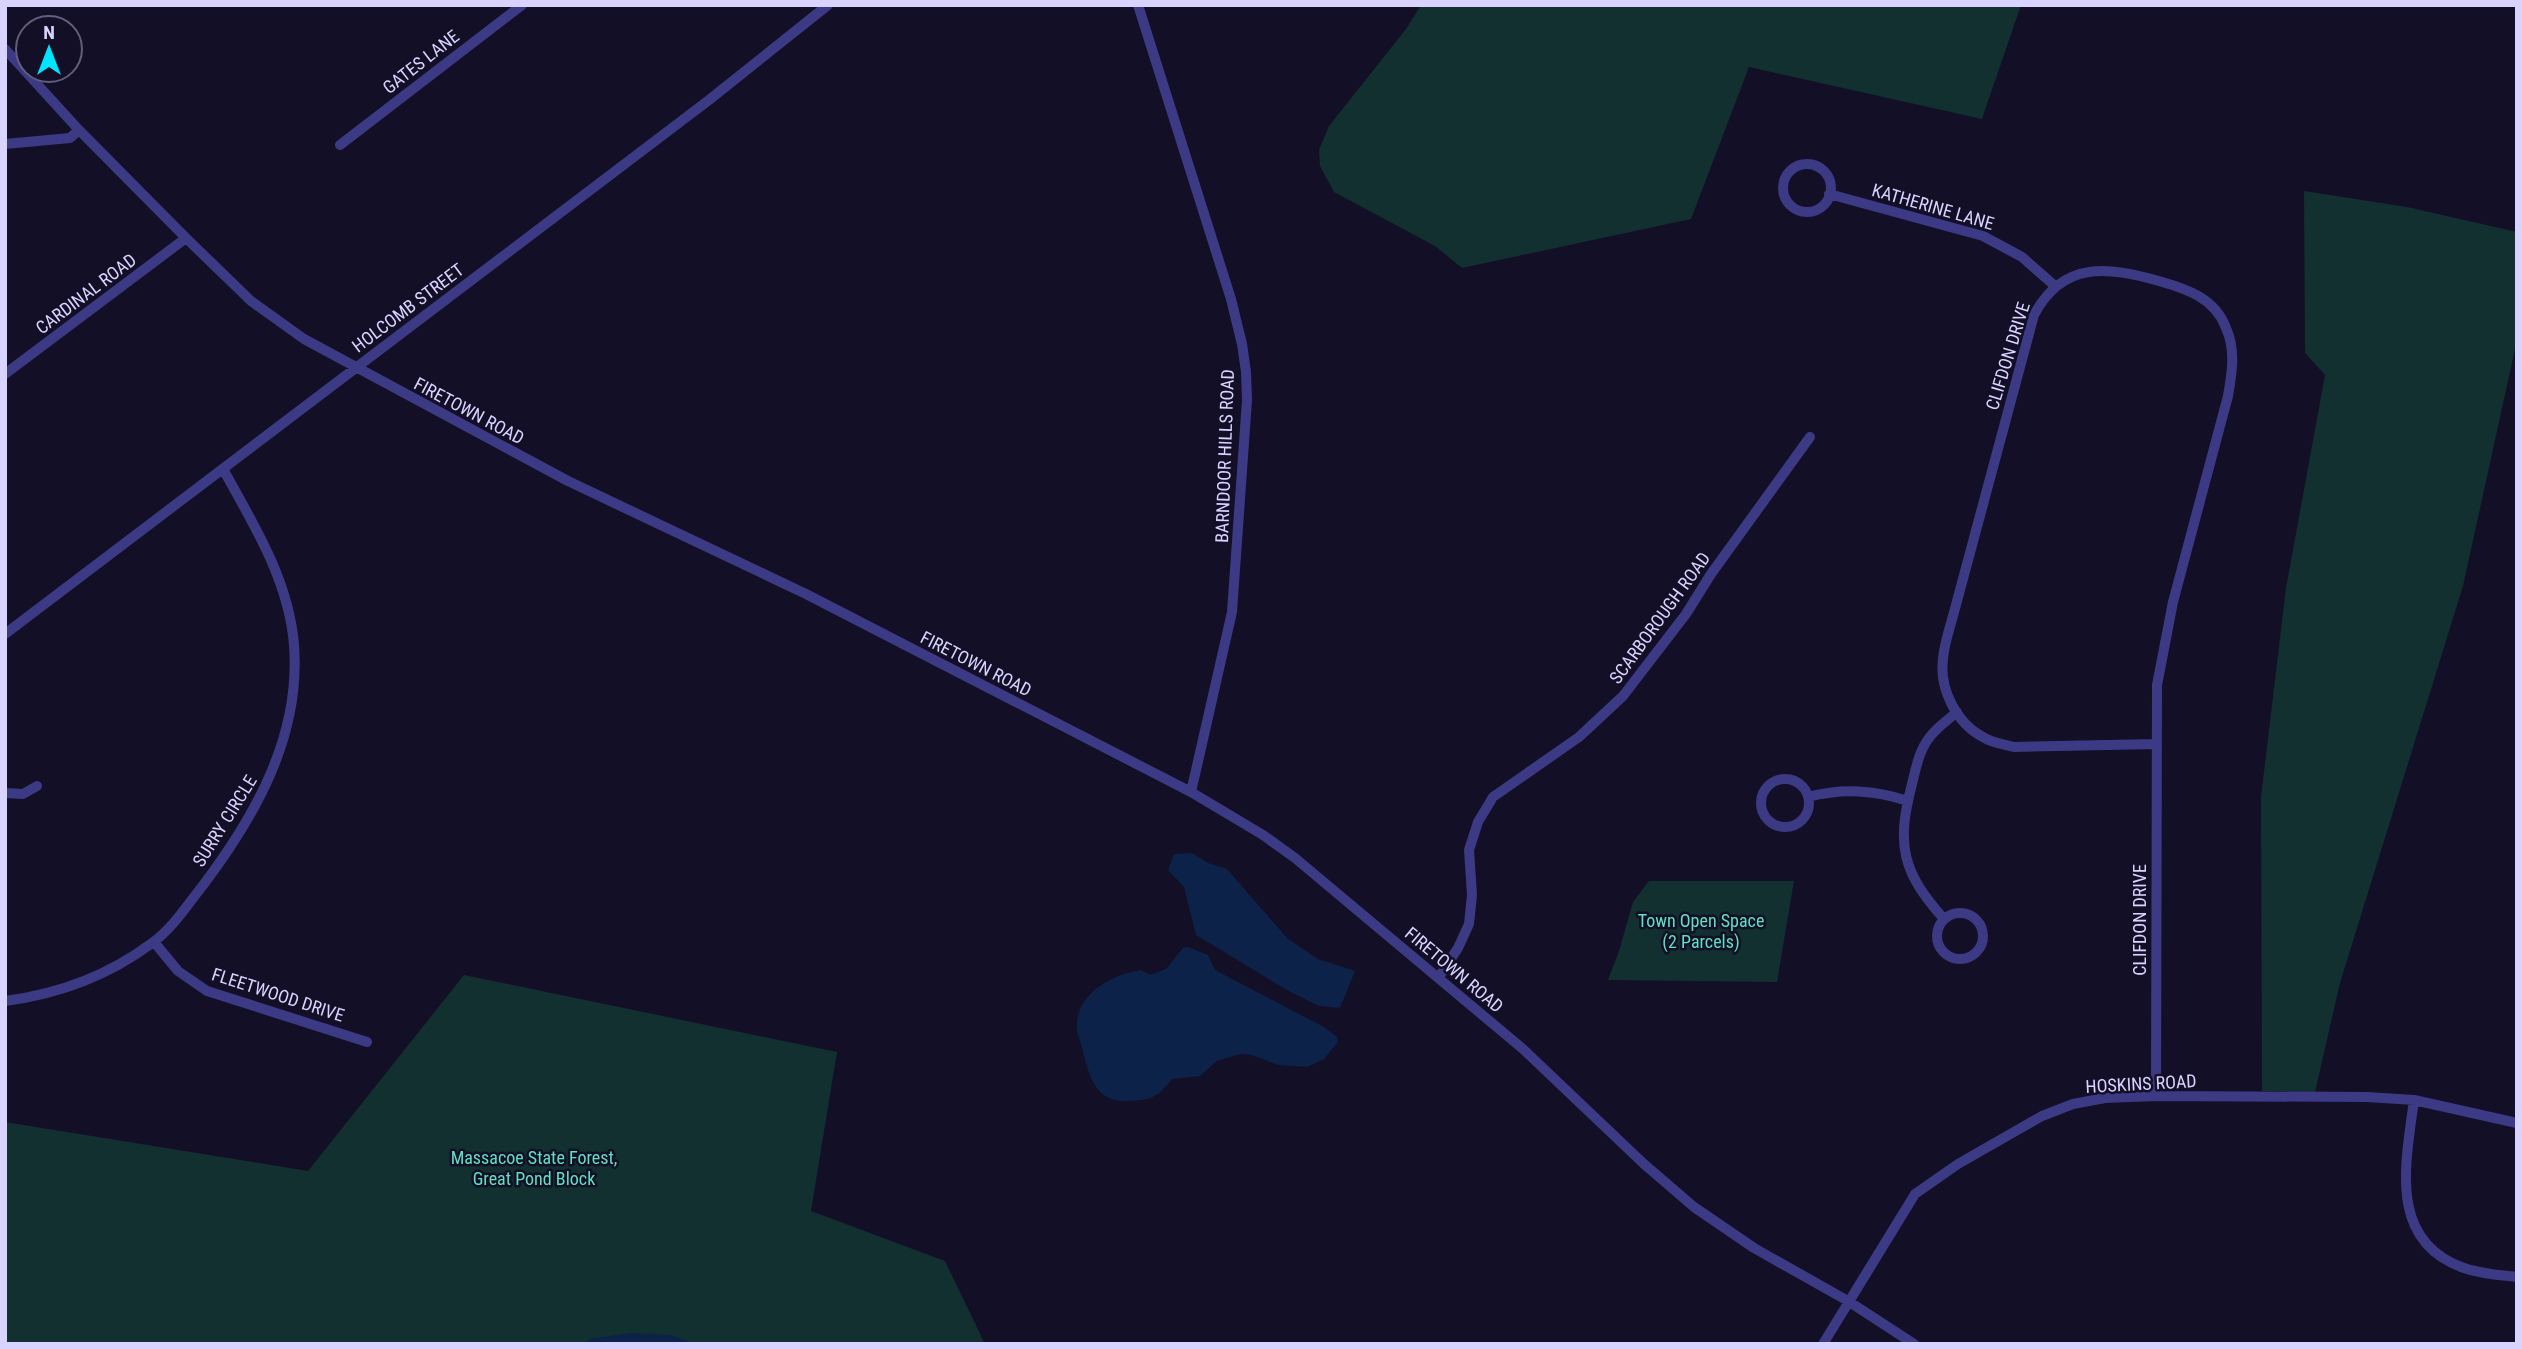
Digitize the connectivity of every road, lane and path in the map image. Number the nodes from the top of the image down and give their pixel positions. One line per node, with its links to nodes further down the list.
1 (522, 5): 7 (street, GATES LANE)
2 (828, 5): 11 (street, HOLCOMB STREET)
3 (1138, 5): 19 (street, BARNDOOR HILLS ROAD)
4 (5, 49): 5 (street, FIRETOWN ROAD)
5 (79, 130): 6 (street); 9 (street, FIRETOWN ROAD)
6 (5, 144)
7 (340, 145)
8 (1829, 194): 8 (street); 10 (street, KATHERINE LANE)
9 (186, 238): 11 (street, FIRETOWN ROAD); 12 (street, CARDINAL ROAD)
10 (2055, 286): 16 (street, CLIFDON DRIVE); 17 (street, CLIFDON DRIVE)
11 (354, 368): 14 (street, HOLCOMB STREET); 19 (street, FIRETOWN ROAD)
12 (5, 374)
13 (1810, 437): 25 (street, SCARBOROUGH ROAD)
14 (223, 469): 15 (street, HOLCOMB STREET); 24 (street, SURRY CIRCLE)
15 (5, 634)
16 (1957, 712): 17 (street, CLIFDON DRIVE); 22 (street)
17 (2156, 744): 28 (street, CLIFDON DRIVE)
18 (37, 786): 20 (street)
19 (1191, 792): 25 (street, FIRETOWN ROAD)
20 (5, 793)
21 (1808, 797): 21 (street); 22 (street)
22 (1908, 801): 23 (street)
23 (1944, 919): 23 (street)
24 (154, 942): 26 (street, SURRY CIRCLE); 27 (street, FLEETWOOD DRIVE)
25 (1439, 976): 32 (street, FIRETOWN ROAD)
26 (5, 1001)
27 (367, 1042)
28 (2156, 1096): 29 (street, HOSKINS ROAD); 32 (street, HOSKINS ROAD)
29 (2414, 1100): 30 (street, HOSKINS ROAD); 31 (street)
30 (2517, 1123)
31 (2517, 1277)
32 (1848, 1301): 33 (street, HOSKINS ROAD); 34 (street, FIRETOWN ROAD)
33 (1823, 1344)
34 (1914, 1344)

